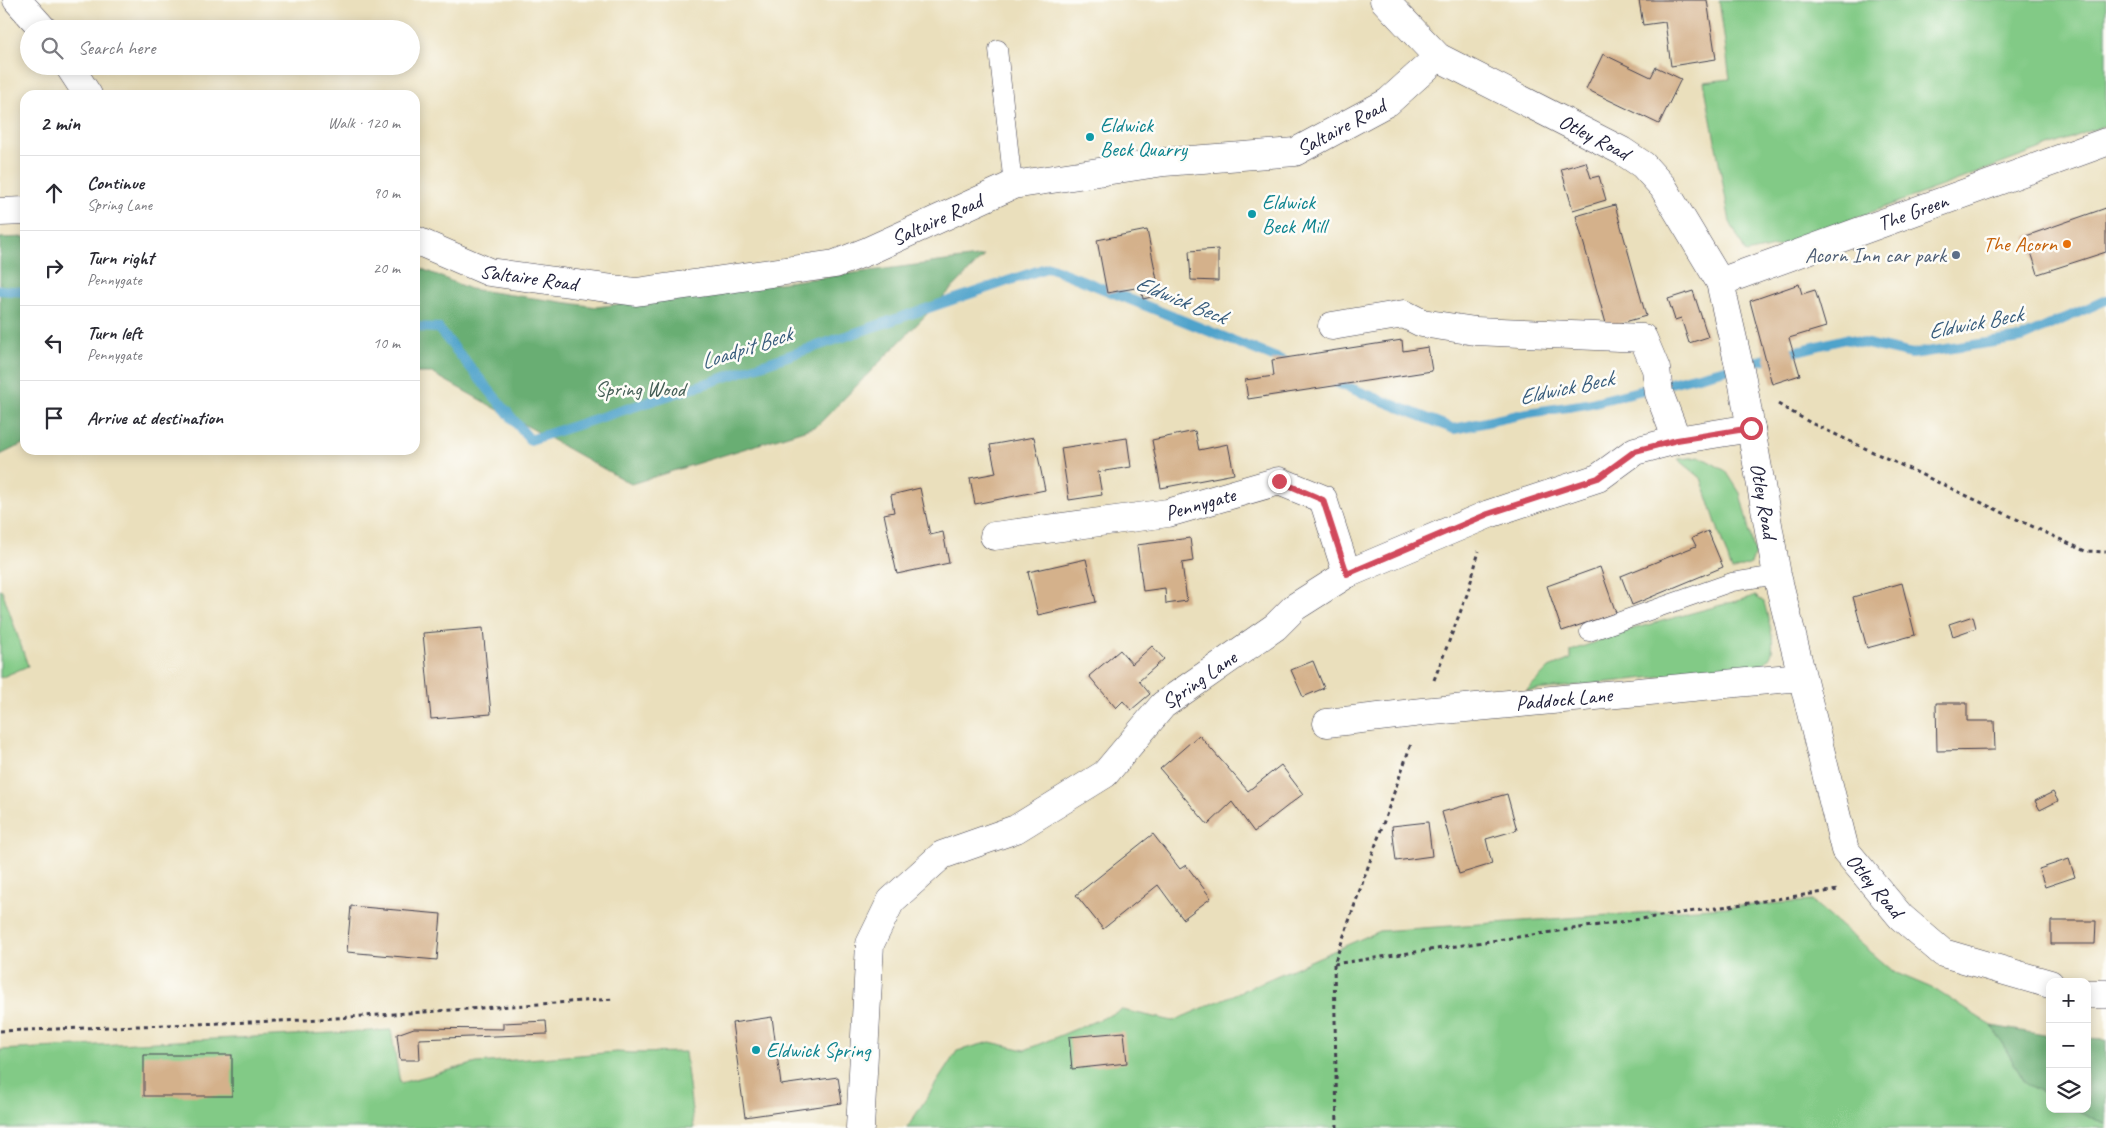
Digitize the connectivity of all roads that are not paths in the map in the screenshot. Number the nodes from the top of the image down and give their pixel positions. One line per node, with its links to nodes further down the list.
1 (17, 0): 3 (street)
2 (1384, 0): 5 (street, Otley Road)
3 (35, 20)
4 (998, 49): 9 (lane)
5 (1438, 56): 9 (street, Saltaire Road); 13 (street, Otley Road)
6 (75, 75): 7 (street)
7 (85, 90)
8 (2106, 142): 13 (street, The Green)
9 (1013, 185): 12 (street, Saltaire Road)
10 (20, 211): 11 (street)
11 (0, 212)
12 (420, 242)
13 (1720, 282): 15 (street, Otley Road)
14 (1332, 326): 16 (street)
15 (1751, 428): 16 (street, Spring Lane); 19 (street, Otley Road)
16 (1677, 440): 18 (street, Spring Lane)
17 (994, 536): 18 (street, Pennygate)
18 (1347, 574): 26 (street, Spring Lane)
19 (1777, 575): 20 (lane); 21 (street, Otley Road)
20 (1590, 632)
21 (1801, 677): 22 (street, Paddock Lane); 23 (street, Otley Road)
22 (1327, 723)
23 (2046, 983)
24 (2091, 994): 25 (street)
25 (2106, 994)
26 (860, 1128)

